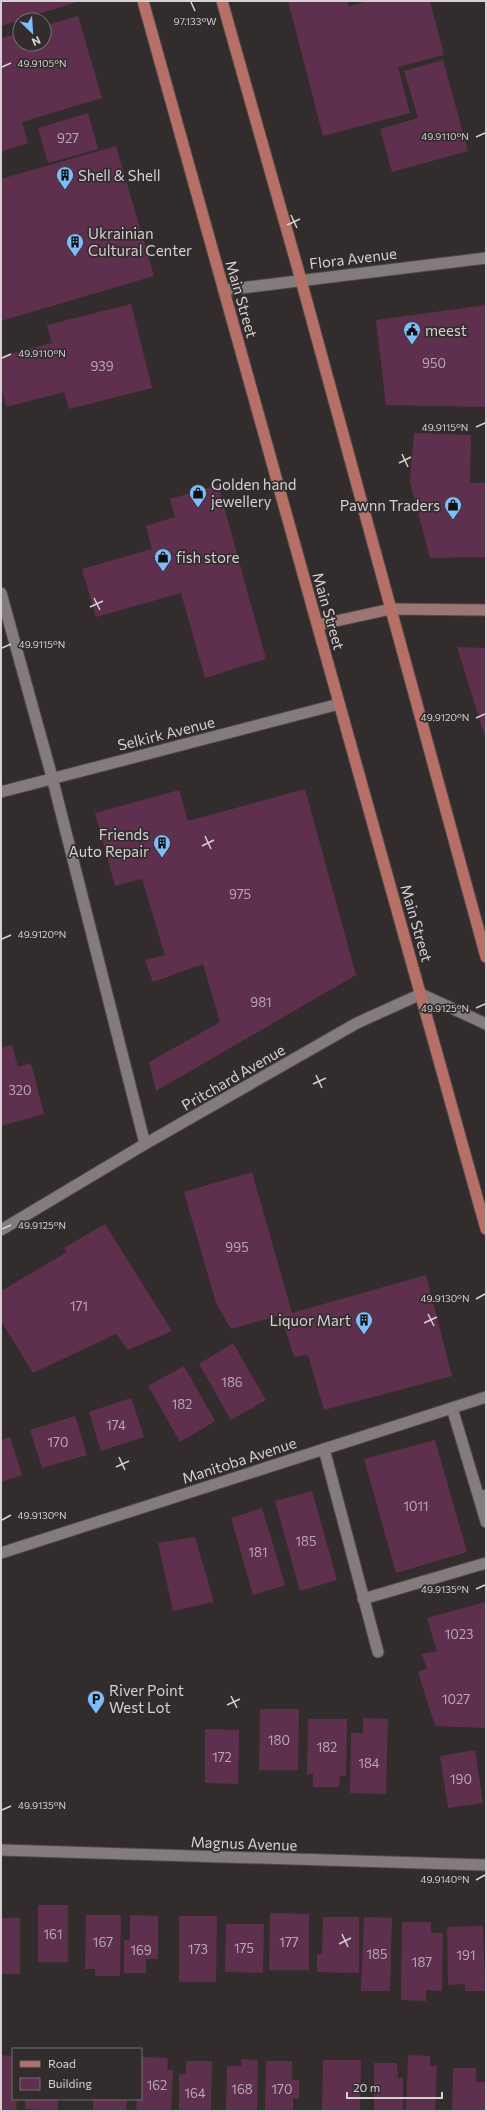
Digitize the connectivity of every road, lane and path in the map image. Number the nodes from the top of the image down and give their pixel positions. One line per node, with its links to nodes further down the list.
1 (144, 1): 5 (main road, Main Street)
2 (222, 1): 4 (main road)
3 (486, 258): 4 (street, Flora Avenue)
4 (301, 280): 5 (street, Flora Avenue); 7 (main road)
5 (224, 290): 9 (main road, Main Street)
6 (1, 593): 11 (street)
7 (391, 609): 8 (main road); 9 (main road); 13 (main road)
8 (486, 610)
9 (318, 626): 10 (main road, Main Street)
10 (339, 704): 11 (street, Selkirk Avenue); 14 (main road, Main Street)
11 (52, 777): 12 (street, Selkirk Avenue); 16 (street)
12 (1, 792)
13 (486, 957)
14 (421, 994): 15 (street); 16 (street, Pritchard Avenue); 17 (main road, Main Street)
15 (486, 1024)
16 (145, 1144): 18 (street, Pritchard Avenue)
17 (486, 1229)
18 (1, 1230)
19 (486, 1398): 20 (street, Manitoba Avenue)
20 (452, 1408): 21 (street, Manitoba Avenue); 22 (street)
21 (324, 1449): 24 (street, Manitoba Avenue); 26 (street)
22 (483, 1496): 23 (street)
23 (486, 1522)
24 (1, 1552)
25 (486, 1564): 26 (street)
26 (363, 1599): 27 (street)
27 (378, 1652)
28 (1, 1850): 29 (street, Magnus Avenue)
29 (486, 1865)

